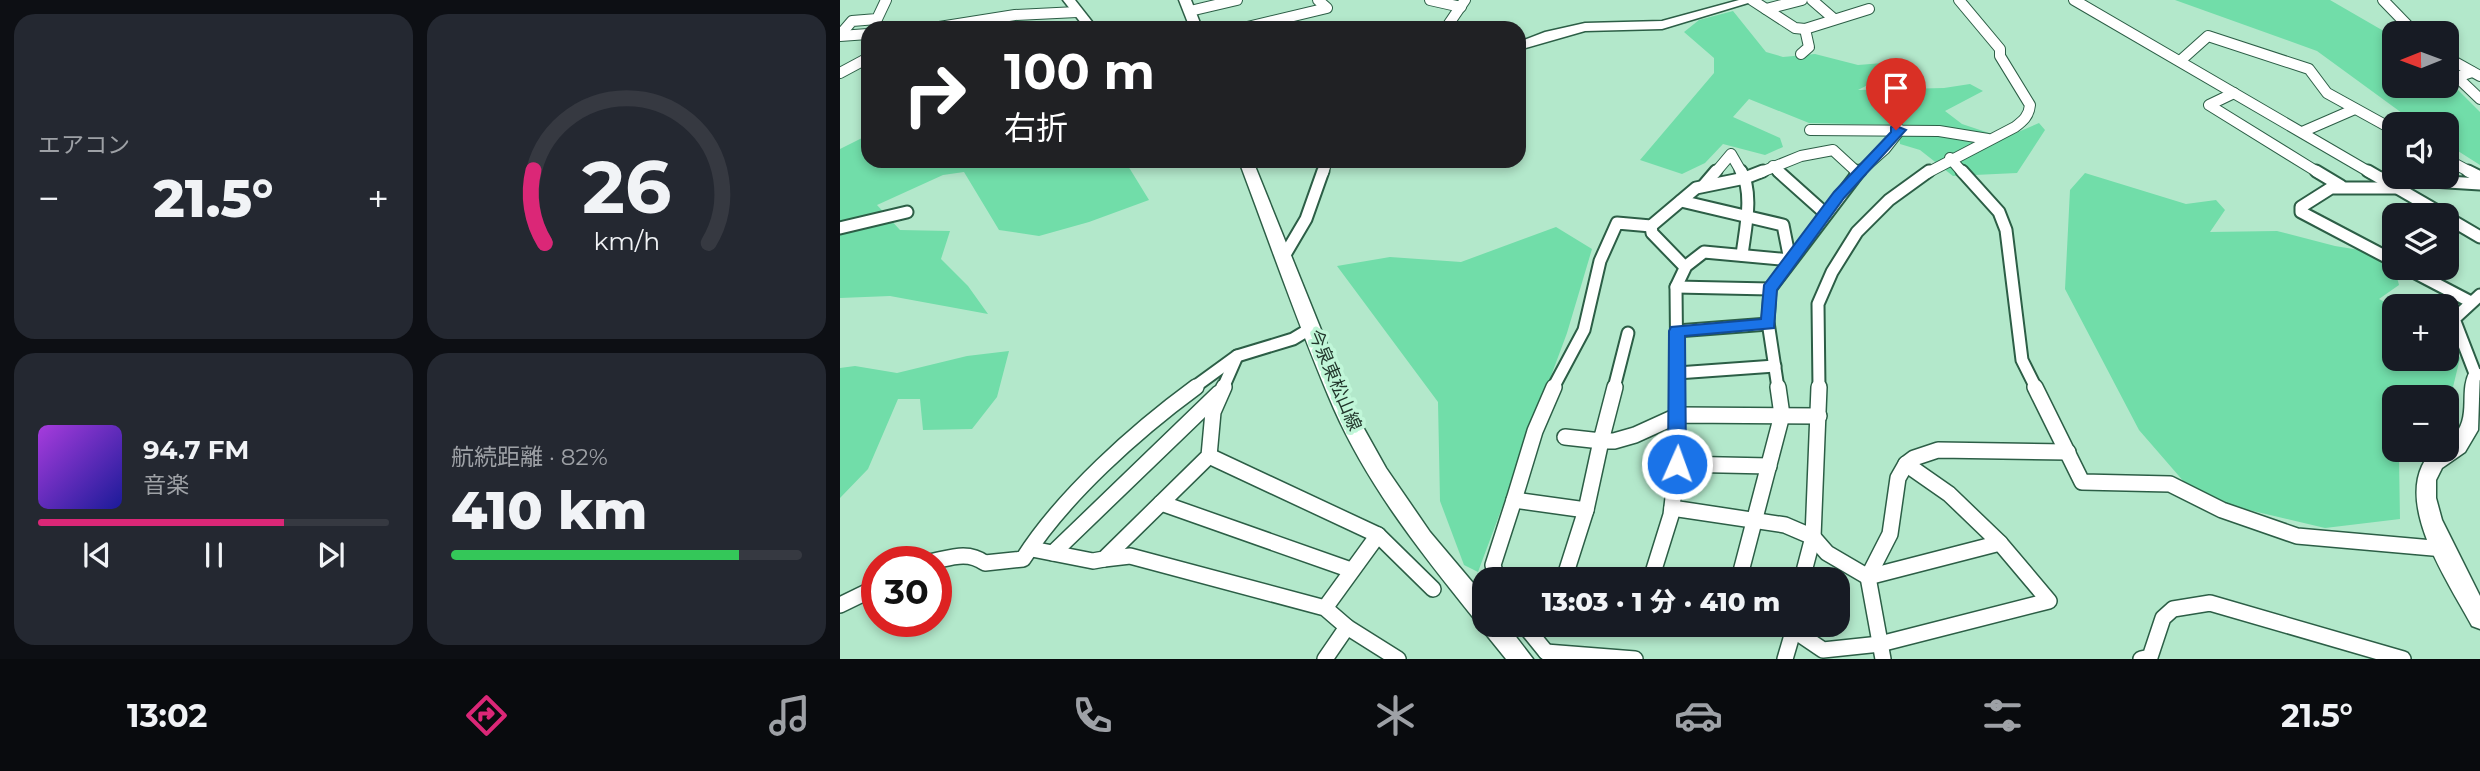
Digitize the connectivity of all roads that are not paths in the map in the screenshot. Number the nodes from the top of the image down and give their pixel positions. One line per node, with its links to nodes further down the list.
1 (886, 0): 26 (street)
2 (1069, 0): 17 (street)
3 (1237, 0): 14 (street)
4 (1318, 0): 21 (street)
5 (1430, 0): 13 (street)
6 (1473, 0): 13 (street)
7 (1752, 0): 15 (street); 27 (street)
8 (1802, 0): 15 (street)
9 (1812, 0): 18 (street)
10 (1959, 0): 41 (street)
11 (2074, 0): 29 (street)
12 (2383, 0): 23 (street)
13 (1463, 4): 22 (street)
14 (1187, 5)
15 (1766, 9): 24 (street)
16 (1869, 9): 18 (street)
17 (1077, 12): 19 (street); 20 (street)
18 (1834, 19): 24 (street)
19 (977, 21)
20 (1085, 21)
21 (1272, 21)
22 (1451, 21)
23 (2403, 21)
24 (1805, 29): 28 (street)
25 (861, 34): 26 (street)
26 (840, 36)
27 (1526, 43)
28 (1801, 54)
29 (2180, 61): 34 (street); 36 (street)
30 (861, 62): 32 (street)
31 (2459, 64): 33 (street)
32 (840, 74)
33 (2476, 74): 35 (street)
34 (2234, 93): 40 (street); 54 (street)
35 (2480, 99)
36 (2356, 109): 37 (street); 40 (street)
37 (2382, 123)
38 (1810, 130): 39 (street)
39 (1900, 130): 41 (street); 47 (street)
40 (2302, 132): 49 (street)
41 (1989, 139): 42 (street)
42 (1950, 158): 86 (street); 89 (street)
43 (1773, 166): 47 (street); 48 (street); 60 (street)
44 (2459, 166): 50 (street)
45 (1249, 168): 68 (street, 今泉東松山線)
46 (1324, 168): 68 (street)
47 (1857, 174): 60 (street)
48 (1745, 177): 53 (street); 53 (street); 61 (street)
49 (2379, 177): 51 (street); 52 (street)
50 (2480, 177)
51 (2382, 179)
52 (2480, 184)
53 (1704, 185): 57 (street)
54 (2341, 186): 55 (street); 67 (street)
55 (2382, 187)
56 (2401, 189): 58 (street)
57 (1681, 201): 61 (street); 63 (street)
58 (2424, 203)
59 (907, 212): 64 (street)
60 (1826, 214): 69 (street)
61 (1747, 217): 66 (street); 69 (street)
62 (2459, 224): 65 (street)
63 (1651, 226): 70 (street); 94 (street)
64 (840, 229)
65 (2480, 237)
66 (1742, 255): 69 (street); 70 (street)
67 (2382, 255)
68 (1283, 258): 76 (street, 今泉東松山線)
69 (1790, 260): 73 (street)
70 (1684, 266): 72 (street)
71 (2433, 280): 74 (street)
72 (1676, 287): 73 (street); 77 (street)
73 (1770, 289): 75 (street)
74 (2475, 299): 82 (street)
75 (1768, 324): 77 (street); 80 (street)
76 (1313, 327): 79 (street); 116 (street, 今泉東松山線)
77 (1677, 331): 81 (street)
78 (1628, 334): 88 (street)
79 (1237, 356): 83 (street); 102 (street)
80 (1775, 366): 81 (street); 85 (street)
81 (1677, 373): 84 (street)
82 (2478, 376): 103 (street)
83 (1223, 389): 90 (street); 104 (street)
84 (1679, 415): 85 (street); 88 (street); 91 (street)
85 (1782, 415): 86 (street); 93 (street)
86 (1819, 416): 100 (street)
87 (1564, 437): 88 (street)
88 (1601, 441): 97 (street)
89 (2068, 452): 92 (street); 103 (street)
90 (1209, 456): 95 (street); 99 (street)
91 (1677, 464): 93 (street); 96 (street)
92 (1906, 464): 101 (street); 113 (street)
93 (1769, 466): 98 (street)
94 (1514, 500): 97 (street); 107 (street)
95 (1161, 503): 106 (street); 112 (street)
96 (1672, 508): 98 (street); 109 (street)
97 (1586, 510): 108 (street)
98 (1754, 521): 100 (street); 110 (street)
99 (1378, 535): 112 (street); 114 (street)
100 (1813, 537): 111 (street); 113 (street)
101 (2000, 542): 113 (street); 125 (street)
102 (1032, 549): 104 (street); 105 (street)
103 (2444, 549): 119 (street)
104 (1052, 553): 106 (street)
105 (952, 557)
106 (1104, 559): 118 (street)
107 (1494, 567)
108 (1568, 567)
109 (1655, 567)
110 (1742, 567)
111 (1805, 567)
112 (1351, 570): 118 (street)
113 (1868, 577): 125 (street)
114 (1433, 589)
115 (861, 595): 117 (street)
116 (1472, 598)
117 (840, 605)
118 (1325, 608): 120 (street)
119 (2480, 618)
120 (1347, 626): 127 (street); 128 (street)
121 (1503, 637): 129 (street)
122 (1532, 637): 126 (street)
123 (1790, 637): 131 (street)
124 (1805, 637): 125 (street)
125 (1882, 651)
126 (1544, 656): 130 (street)
127 (1325, 659)
128 (1398, 659)
129 (1521, 659)
130 (1634, 659)
131 (1786, 659)
132 (2141, 659): 133 (street)
133 (2403, 659)

